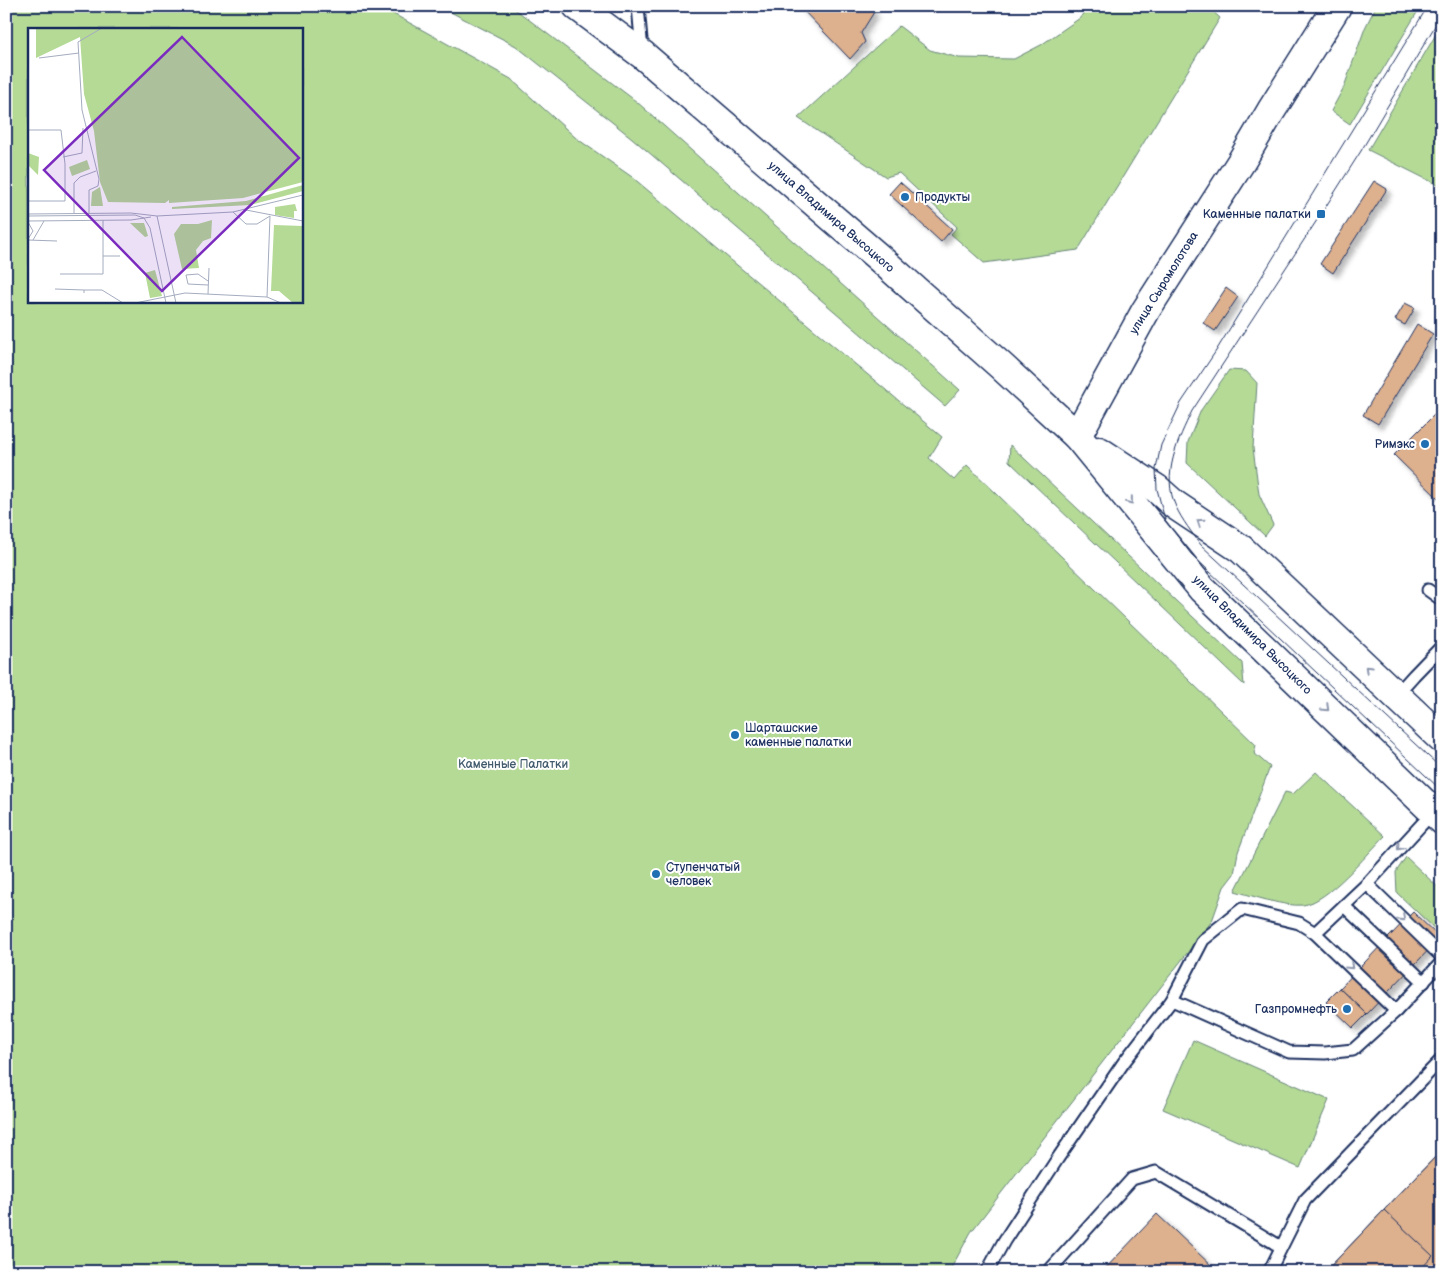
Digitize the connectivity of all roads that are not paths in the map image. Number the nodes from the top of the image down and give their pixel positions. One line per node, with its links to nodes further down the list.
1 (577, 6): 4 (main road, улица Владимира Высоцкого)
2 (638, 6): 4 (lane)
3 (1337, 6): 5 (main road, улица Сыромолотова)
4 (643, 55): 5 (main road, улица Владимира Высоцкого)
5 (1077, 436): 9 (main road, улица Владимира Высоцкого, one-way to 5); 11 (main road, улица Владимира Высоцкого, one-way to 11)
6 (1428, 590): 7 (lane)
7 (1442, 600)
8 (1442, 646): 9 (lane)
9 (1396, 696): 10 (main road, улица Владимира Высоцкого)
10 (1442, 739)
11 (1437, 816): 12 (lane, one-way to 12)
12 (1367, 884): 13 (lane); 15 (lane, one-way to 15)
13 (1344, 906): 14 (lane); 17 (lane)
14 (1315, 932): 18 (lane); 19 (lane, one-way to 19)
15 (1442, 957)
16 (1442, 962): 17 (lane)
17 (1424, 982): 19 (lane)
18 (1172, 1000): 19 (lane); 22 (lane)
19 (1396, 1011)
20 (1442, 1059): 21 (lane)
21 (1281, 1247): 23 (lane); 24 (lane)
22 (987, 1272)
23 (1048, 1272)
24 (1269, 1272)

